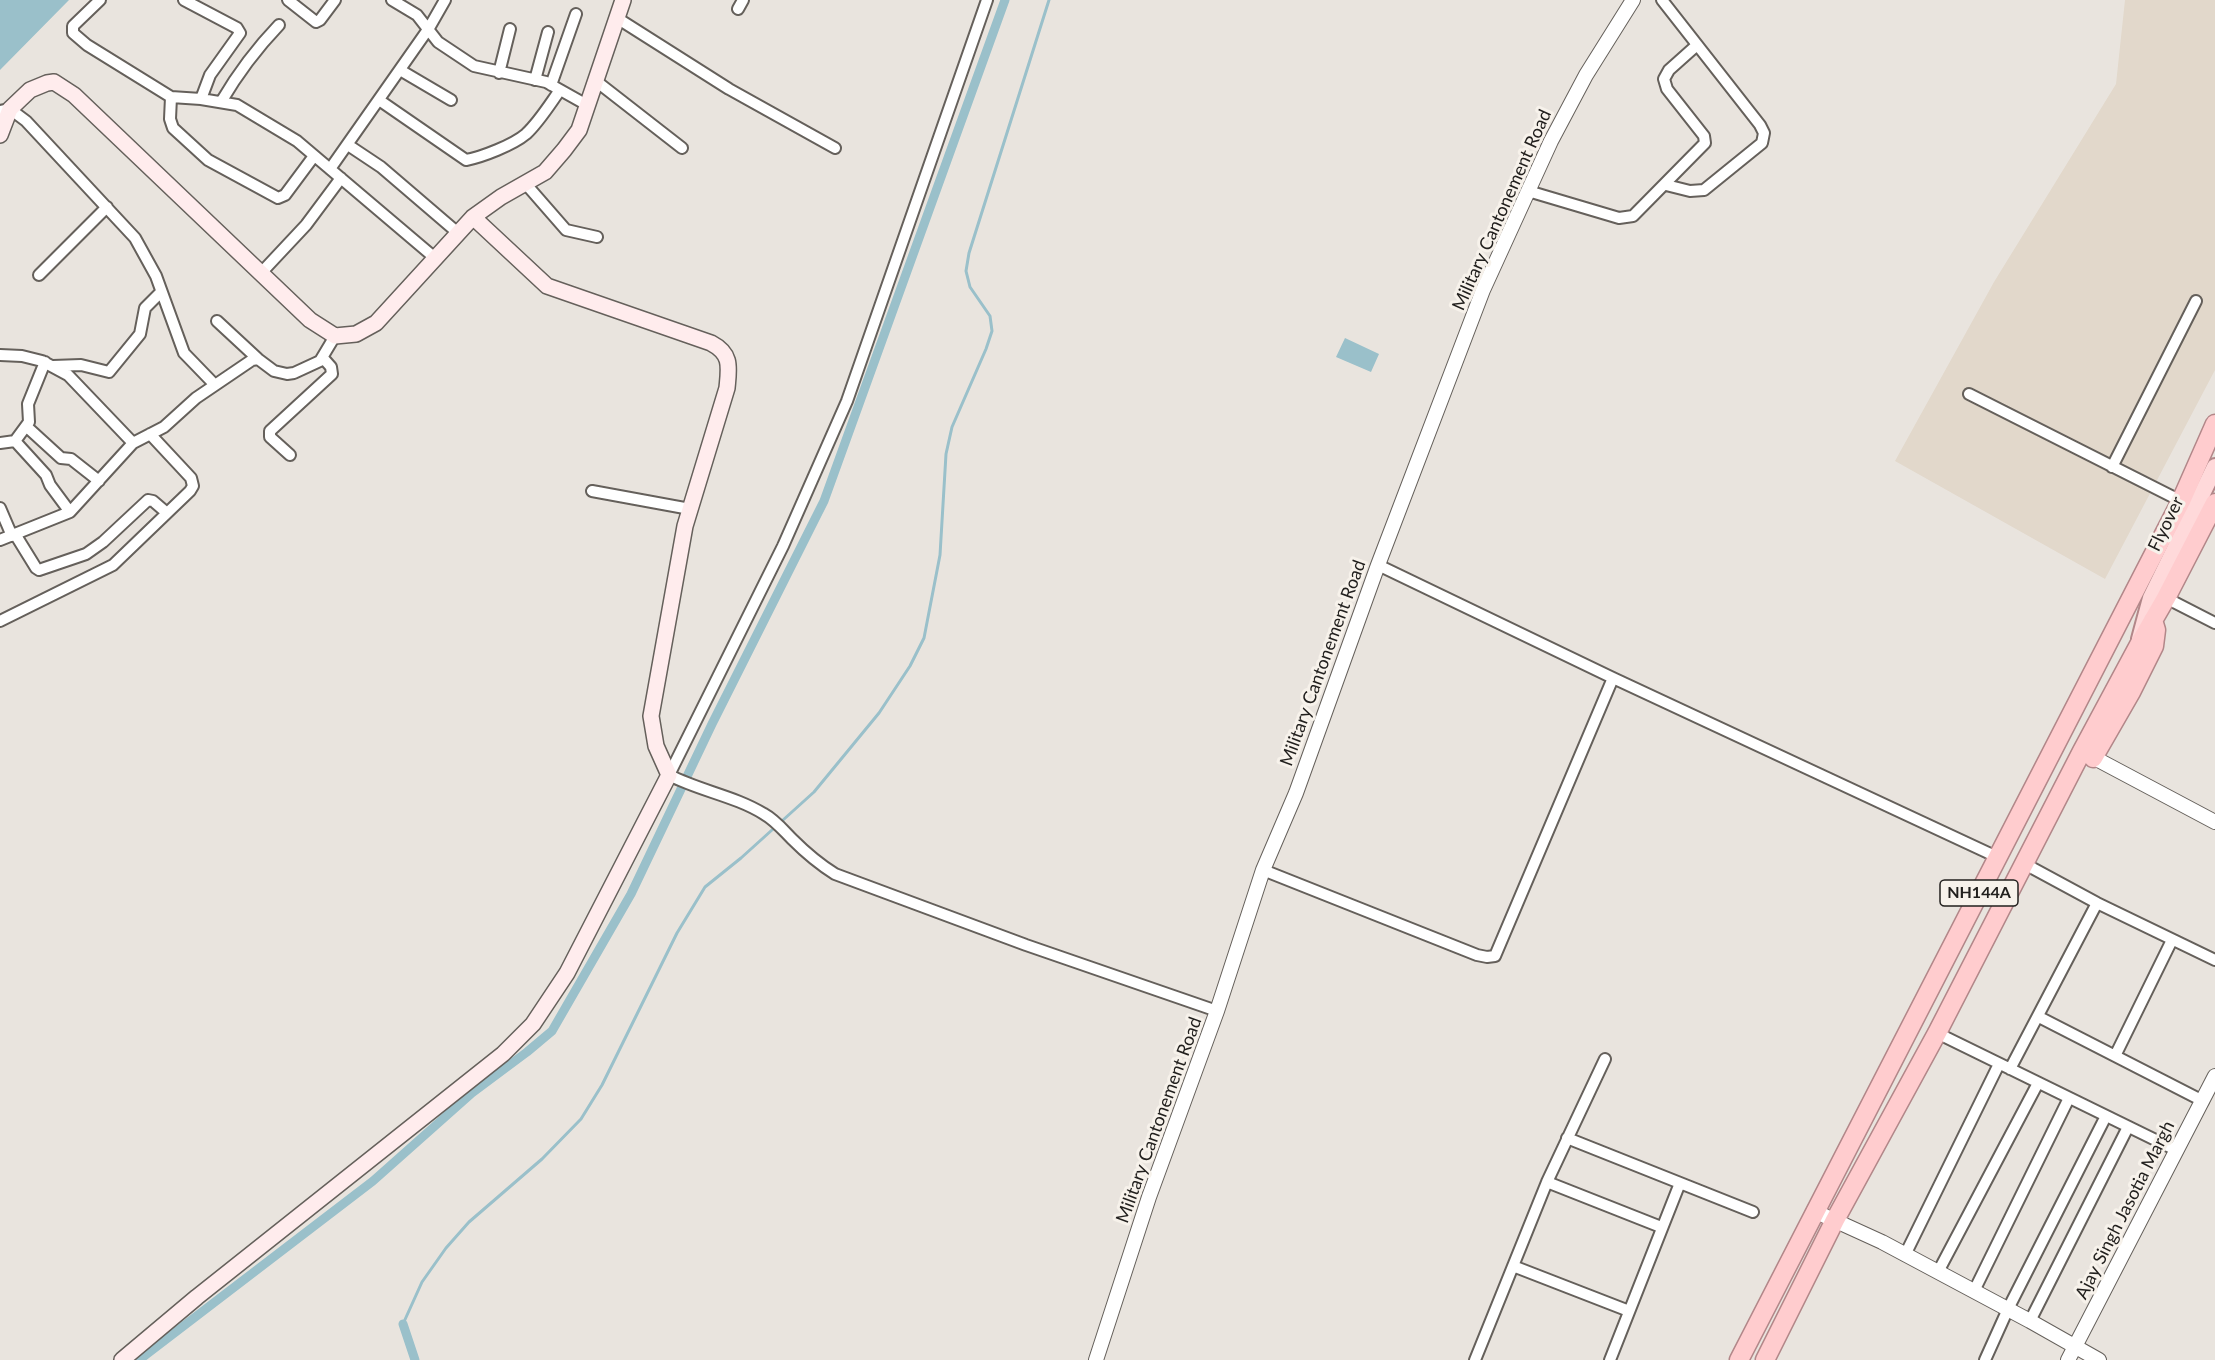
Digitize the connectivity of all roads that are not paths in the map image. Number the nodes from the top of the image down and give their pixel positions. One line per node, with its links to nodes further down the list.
1 (100, 0): 23 (street)
2 (184, 0): 24 (street)
3 (288, 0): 4 (street)
4 (335, 0)
5 (392, 0): 14 (street)
6 (446, 0): 14 (street)
7 (623, 0): 12 (main road)
8 (987, 0): 84 (street)
9 (1633, 0): 39 (street, Military Cantonement Road)
10 (1662, 0): 17 (street)
11 (576, 14): 22 (street)
12 (617, 18): 21 (main road); 33 (street)
13 (279, 25): 27 (street)
14 (429, 28): 18 (street); 19 (street)
15 (510, 29): 19 (street)
16 (548, 32): 20 (street)
17 (1697, 45): 38 (street); 38 (street)
18 (400, 70): 25 (street); 26 (street)
19 (499, 73): 20 (street)
20 (535, 80): 22 (street)
21 (596, 81): 28 (main road); 32 (street)
22 (556, 87): 25 (street); 28 (street)
23 (171, 97): 24 (street); 34 (street)
24 (201, 99): 27 (street)
25 (379, 100): 31 (street)
26 (451, 100)
27 (221, 102): 34 (street)
28 (587, 105): 37 (main road)
29 (5, 110): 30 (main road); 40 (street); 45 (main road)
30 (0, 135)
31 (348, 144): 35 (street); 42 (street)
32 (682, 148)
33 (835, 148)
34 (314, 156): 35 (street)
35 (330, 169): 36 (street)
36 (341, 178): 44 (street); 45 (street)
37 (525, 183): 41 (main road); 43 (street)
38 (1666, 185): 39 (street)
39 (1528, 191): 76 (street, Military Cantonement Road)
40 (107, 207): 46 (street); 47 (street)
41 (473, 217): 42 (main road); 71 (main road)
42 (458, 233): 44 (main road)
43 (597, 237)
44 (435, 258): 50 (main road)
45 (261, 273): 50 (main road)
46 (39, 275)
47 (161, 292): 54 (street); 55 (street)
48 (2196, 301): 64 (street)
49 (217, 321): 53 (street)
50 (335, 336): 52 (street)
51 (0, 355): 54 (street)
52 (323, 358): 53 (street); 63 (street)
53 (258, 359): 55 (street)
54 (49, 364): 58 (street); 62 (street)
55 (215, 385): 59 (street)
56 (1969, 394): 64 (street)
57 (2215, 424): 68 (highway, NH144A)
58 (27, 427): 60 (street); 66 (street)
59 (150, 434): 62 (street); 73 (street)
60 (15, 441): 61 (street); 72 (street)
61 (0, 443)
62 (133, 443): 66 (street)
63 (290, 455)
64 (2112, 467): 68 (street)
65 (2215, 467): 77 (main road, Flyover)
66 (99, 480): 72 (street)
67 (592, 491): 71 (street)
68 (2181, 501): 86 (highway, NH144A)
69 (2215, 504): 77 (highway, NH144A)
70 (0, 508): 74 (street)
71 (690, 509): 84 (main road)
72 (70, 512): 74 (street)
73 (167, 513): 74 (street); 79 (street)
74 (14, 535): 75 (street)
75 (0, 540)
76 (1378, 565): 82 (street); 88 (street, Military Cantonement Road)
77 (2159, 598): 78 (highway, NH144A); 80 (street); 81 (main road, Flyover)
78 (2153, 620): 81 (highway, NH144A); 83 (highway)
79 (0, 621)
80 (2215, 623)
81 (2140, 643): 83 (highway, NH144A)
82 (1613, 678): 86 (street); 88 (street)
83 (2088, 754): 85 (street); 87 (highway, NH144A)
84 (673, 777): 92 (street); 121 (main road)
85 (2214, 818)
86 (1997, 857): 109 (highway, NH144A)
87 (2023, 863): 89 (street); 94 (highway, NH144A)
88 (1263, 870): 92 (street, Military Cantonement Road)
89 (2097, 903): 90 (street); 93 (street)
90 (2172, 940): 91 (street); 95 (street)
91 (2213, 955)
92 (1217, 1011): 122 (street, Military Cantonement Road)
93 (2039, 1017): 95 (street); 98 (street)
94 (1937, 1033): 97 (street); 111 (highway, NH144A)
95 (2115, 1056): 102 (street)
96 (1605, 1059): 105 (street)
97 (1999, 1064): 98 (street); 113 (street)
98 (2010, 1069): 100 (street)
99 (2215, 1076): 102 (street, Ajay Singh Jasotia Margh)
100 (2038, 1083): 101 (street); 115 (street)
101 (2069, 1098): 103 (street); 116 (street)
102 (2203, 1101): 106 (street, Ajay Singh Jasotia Margh)
103 (2106, 1116): 104 (street); 117 (street)
104 (2128, 1127): 106 (street); 119 (street)
105 (1567, 1138): 107 (street); 108 (street)
106 (2176, 1150): 120 (street, Ajay Singh Jasotia Margh)
107 (1548, 1182): 112 (street); 114 (street)
108 (1680, 1183): 110 (street); 112 (street)
109 (1814, 1211): 111 (street); 125 (highway, NH144A)
110 (1753, 1212)
111 (1835, 1220): 113 (street); 126 (highway, NH144A)
112 (1661, 1227): 118 (street)
113 (1905, 1255): 115 (street)
114 (1513, 1266): 118 (street); 123 (street)
115 (1938, 1272): 116 (street)
116 (1974, 1291): 117 (street)
117 (2008, 1309): 119 (street); 127 (street)
118 (1629, 1311): 124 (street)
119 (2030, 1321): 120 (street)
120 (2074, 1347): 128 (street, Ajay Singh Jasotia Margh); 129 (street)
121 (122, 1360)
122 (1096, 1360)
123 (1474, 1360)
124 (1610, 1360)
125 (1739, 1360)
126 (1765, 1360)
127 (1985, 1360)
128 (2068, 1360)
129 (2099, 1360)

